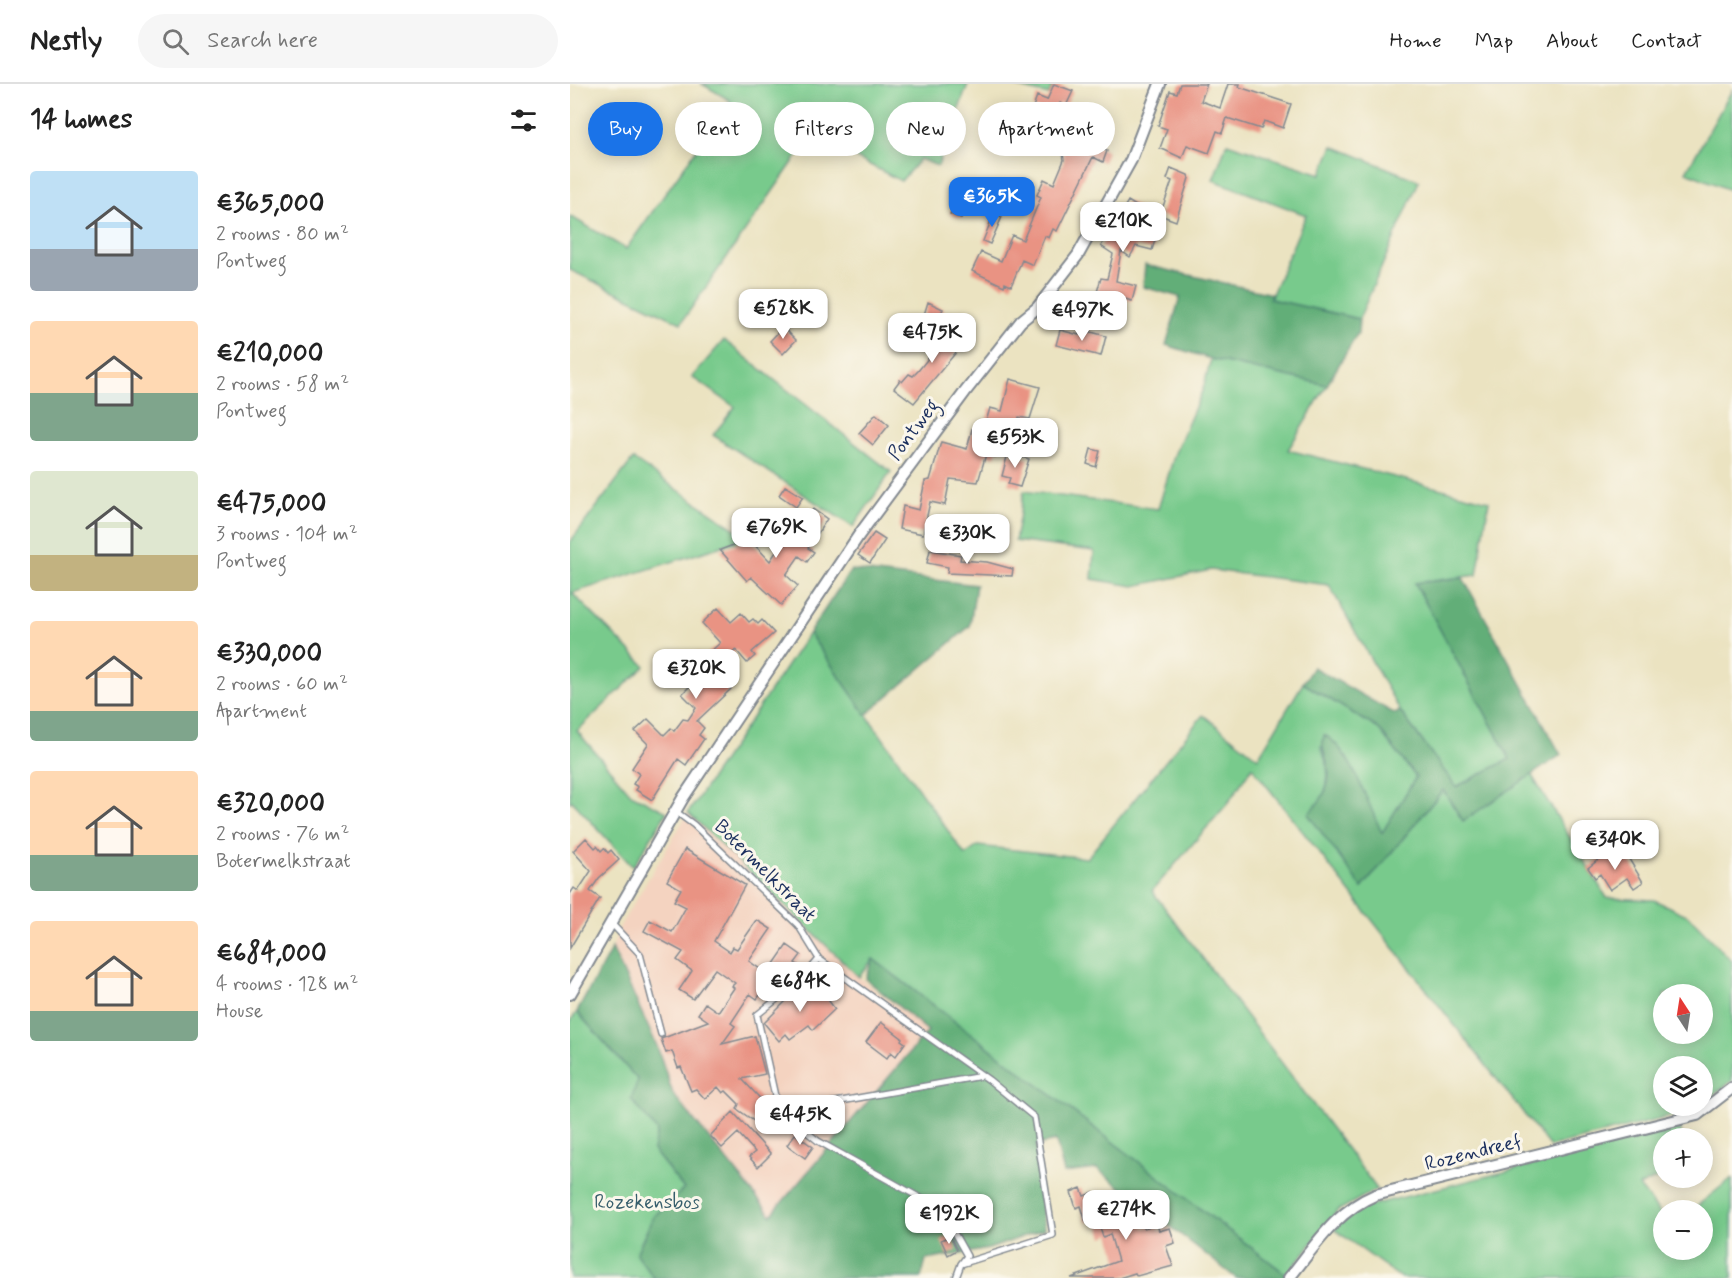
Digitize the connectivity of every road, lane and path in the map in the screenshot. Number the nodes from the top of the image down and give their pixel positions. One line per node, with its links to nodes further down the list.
1 (1160, 84): 2 (street, Pontweg)
2 (675, 811): 3 (street); 4 (lane, Botermelkstraat)
3 (611, 922): 5 (street); 6 (lane)
4 (819, 959): 7 (lane, Botermelkstraat); 9 (lane)
5 (570, 994)
6 (661, 1034)
7 (982, 1076): 9 (lane); 10 (lane, Botermelkstraat)
8 (1732, 1088): 12 (street, Rozendreef)
9 (787, 1116): 10 (lane)
10 (962, 1264): 11 (lane)
11 (956, 1278)
12 (1289, 1278)

